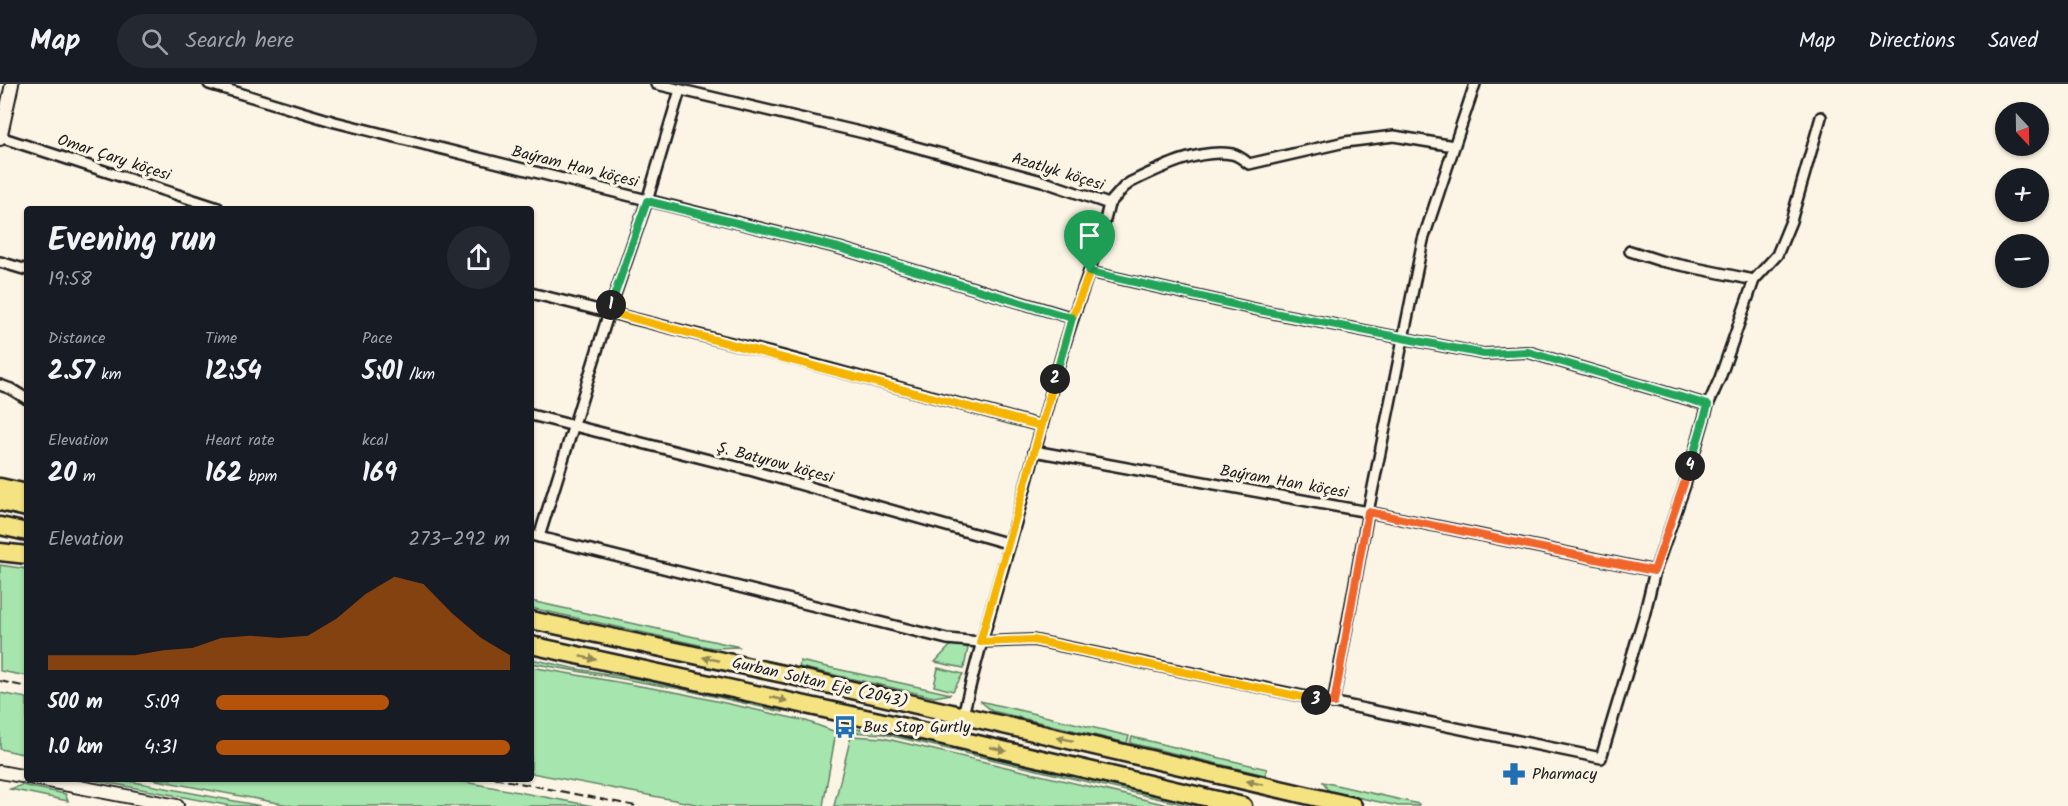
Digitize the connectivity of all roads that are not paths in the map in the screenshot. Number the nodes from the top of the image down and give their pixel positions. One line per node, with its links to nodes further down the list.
1 (12, 84): 7 (street)
2 (209, 84): 9 (street, Baýram Han köçesi)
3 (656, 84): 5 (street, Azatlyk köçesi)
4 (1476, 84): 8 (street)
5 (680, 90): 9 (street); 10 (street, Azatlyk köçesi)
6 (1821, 117): 16 (street)
7 (0, 138): 11 (street, Omar Çary köçesi)
8 (1454, 146): 10 (street); 20 (street)
9 (647, 201): 18 (street); 19 (street, Baýram Han köçesi)
10 (1109, 204): 15 (street, Azatlyk köçesi)
11 (212, 206)
12 (1630, 251): 16 (street)
13 (0, 262): 14 (street)
14 (24, 269)
15 (1090, 272): 19 (street, Azatlyk köçesi); 20 (street)
16 (1754, 280): 23 (street)
17 (534, 294): 18 (street)
18 (609, 312): 25 (street); 26 (street)
19 (1072, 318): 25 (street, Azatlyk köçesi)
20 (1403, 337): 23 (street); 32 (street)
21 (0, 385): 22 (street)
22 (24, 397)
23 (1708, 405): 39 (street)
24 (534, 416): 26 (street, Ş. Batyrow köçesi)
25 (1041, 426): 27 (street, Azatlyk köçesi)
26 (574, 427): 35 (street); 36 (street, Ş. Batyrow köçesi)
27 (1035, 451): 32 (street, Baýram Han köçesi); 36 (street, Azatlyk köçesi)
28 (0, 487): 29 (highway)
29 (24, 492)
30 (0, 502): 31 (highway)
31 (24, 507)
32 (1368, 512): 39 (street, Baýram Han köçesi); 43 (street)
33 (0, 526): 34 (highway)
34 (24, 531)
35 (535, 536): 41 (street)
36 (1010, 544): 41 (street, Azatlyk köçesi)
37 (0, 552): 38 (highway)
38 (24, 555)
39 (1654, 571): 43 (street)
40 (534, 621): 44 (highway, Gurban Soltan Eje (2043), one-way to 40)
41 (980, 642): 43 (street); 44 (street, Azatlyk köçesi)
42 (534, 646): 49 (highway, Gurban Soltan Eje (2043), one-way to 49)
43 (1334, 703)
44 (963, 715): 50 (highway, Gurban Soltan Eje (2043), one-way to 44)
45 (0, 772): 46 (street)
46 (24, 776)
47 (54, 782): 48 (street)
48 (177, 806)
49 (1243, 806)
50 (1353, 806)

